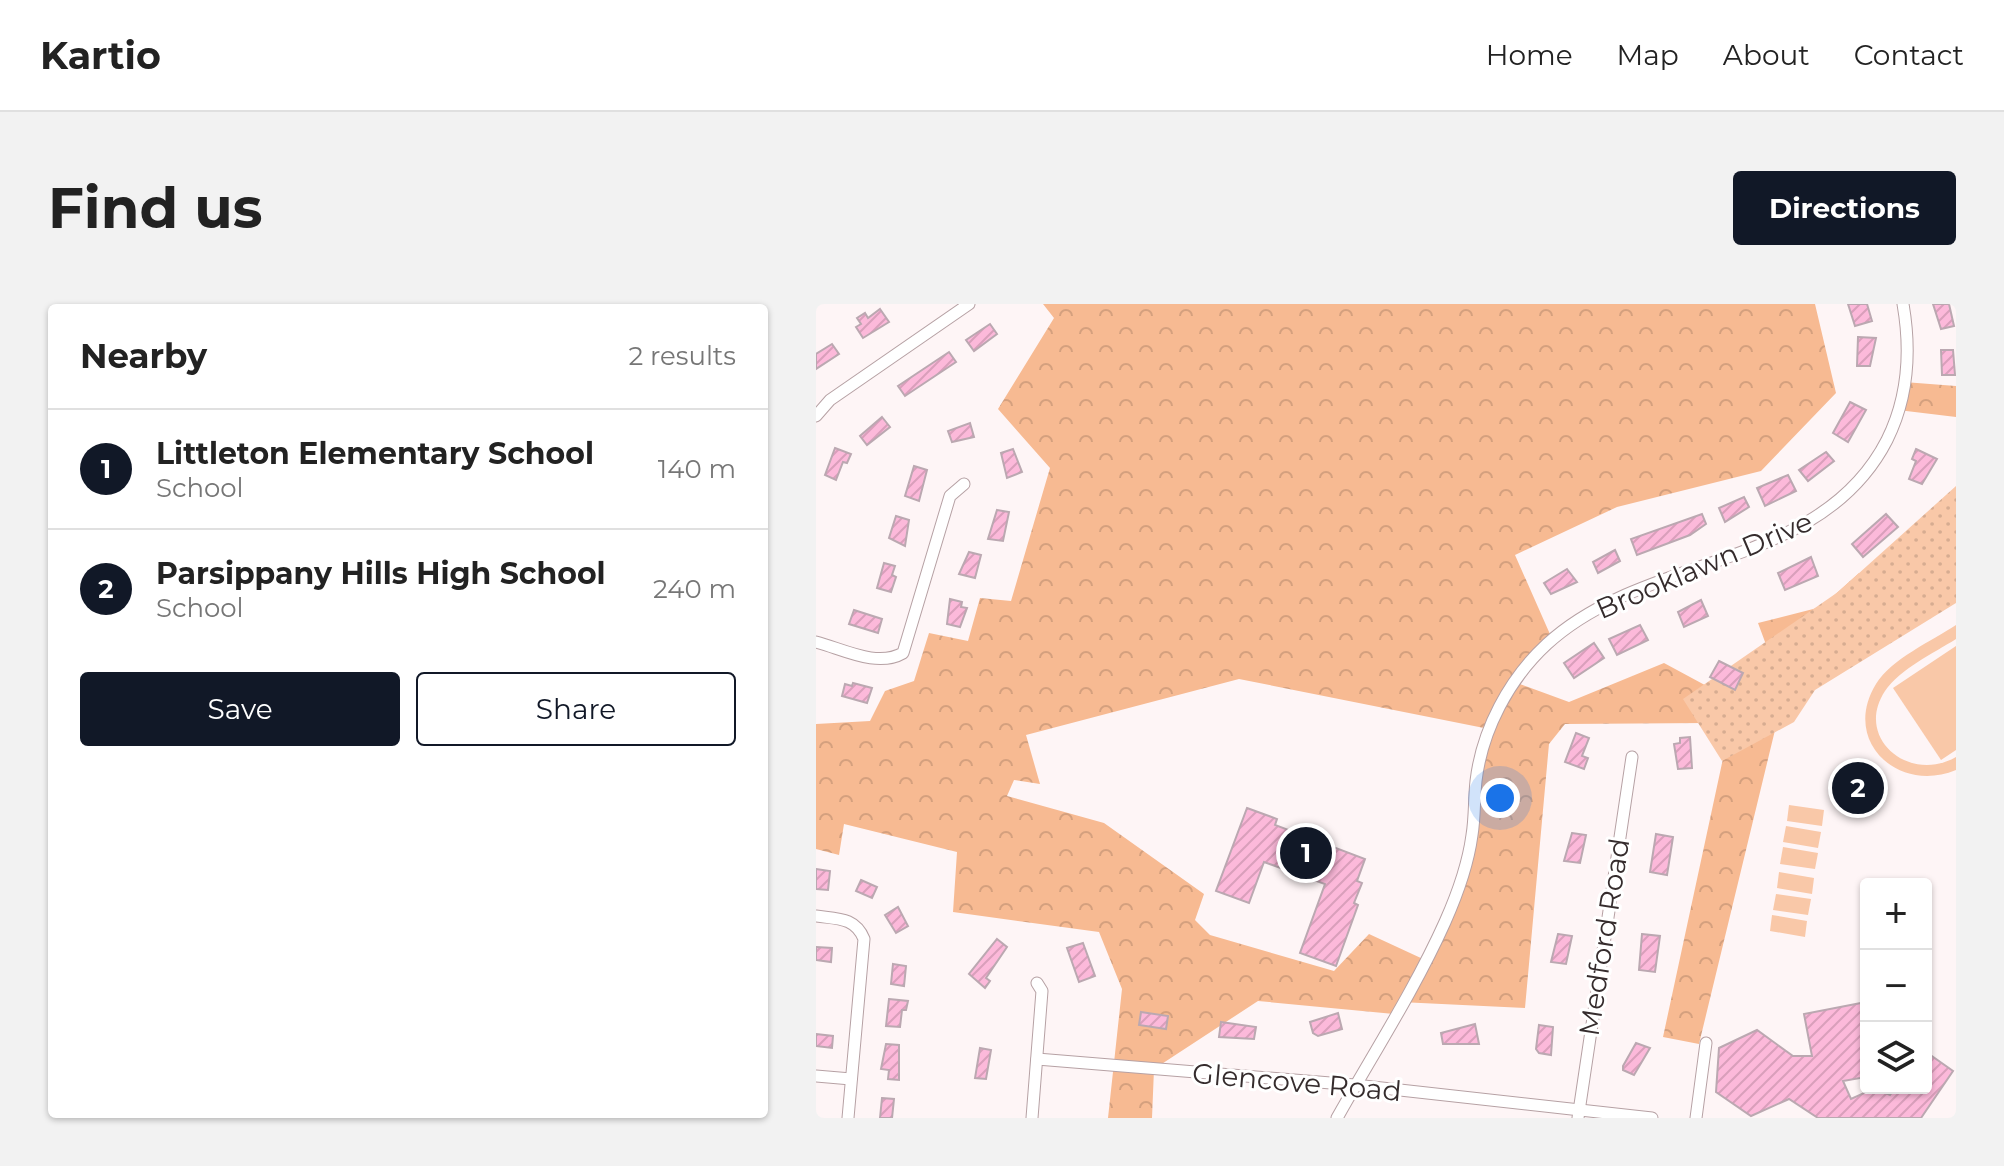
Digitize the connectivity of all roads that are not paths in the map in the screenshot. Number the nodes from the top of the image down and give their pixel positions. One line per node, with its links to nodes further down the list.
1 (969, 304): 3 (street)
2 (1903, 304): 13 (street, Brooklawn Drive)
3 (816, 416)
4 (964, 484): 5 (street)
5 (816, 642)
6 (1632, 757): 14 (street, Medford Road)
7 (816, 916): 12 (street)
8 (1037, 983): 10 (street)
9 (1706, 1043): 19 (street)
10 (1037, 1059): 13 (street, Glencove Road); 16 (street)
11 (816, 1076): 12 (street)
12 (851, 1079): 15 (street)
13 (1355, 1085): 14 (street, Glencove Road); 17 (street, Brooklawn Drive)
14 (1578, 1114): 18 (street, Glencove Road)
15 (848, 1118)
16 (1032, 1118)
17 (1337, 1118)
18 (1652, 1118)
19 (1696, 1118)

